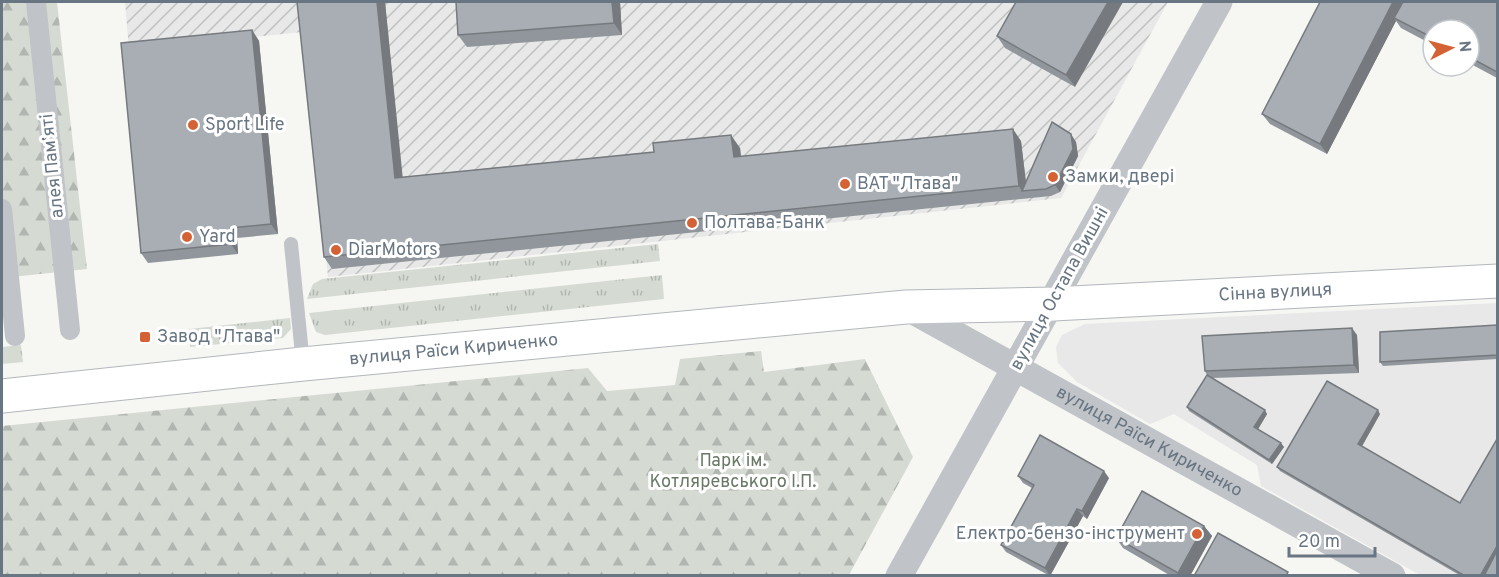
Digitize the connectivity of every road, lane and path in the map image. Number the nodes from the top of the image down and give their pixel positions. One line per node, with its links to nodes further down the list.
1 (36, 2): 8 (street, алея Памʼяті)
2 (1219, 2): 6 (street, вулиця Остапа Вишні)
3 (2, 209): 9 (street)
4 (291, 244): 10 (lane)
5 (1497, 281): 6 (main road, Сінна вулиця)
6 (1053, 304): 7 (main road, вулиця Раїси Кириченко); 11 (street, вулиця Остапа Вишні)
7 (906, 306): 10 (main road, вулиця Раїси Кириченко); 11 (street, вулиця Раїси Кириченко)
8 (70, 330)
9 (15, 336)
10 (303, 364): 12 (main road, вулиця Раїси Кириченко)
11 (1016, 367): 13 (street, вулиця Остапа Вишні); 14 (street, вулиця Раїси Кириченко)
12 (2, 396)
13 (899, 576)
14 (1392, 576)

